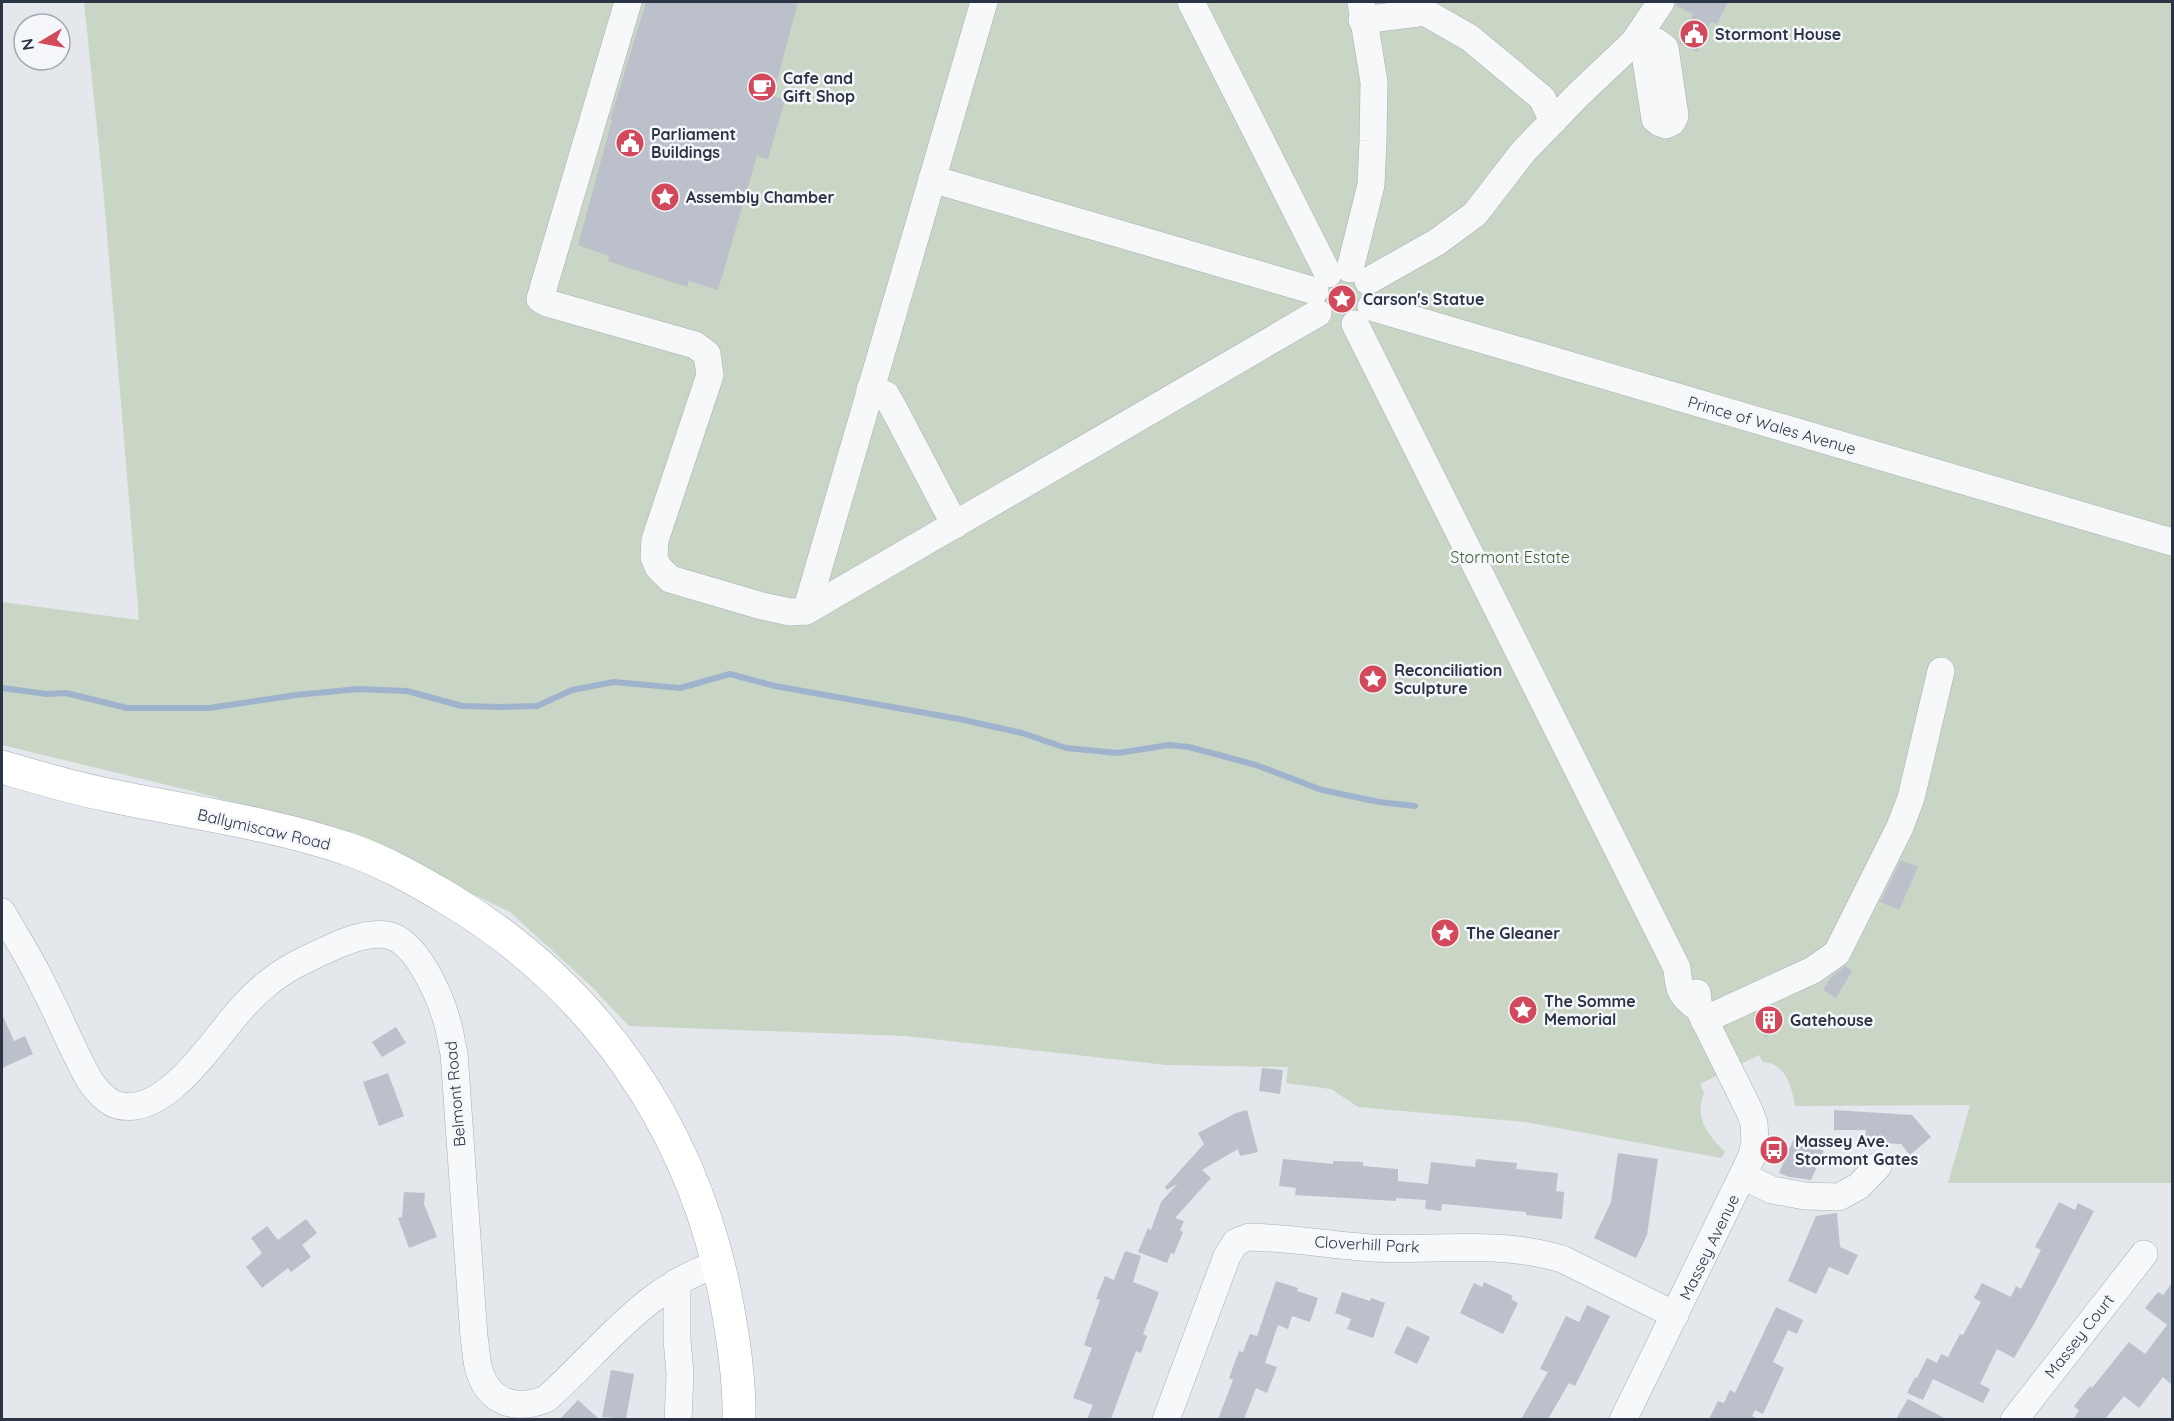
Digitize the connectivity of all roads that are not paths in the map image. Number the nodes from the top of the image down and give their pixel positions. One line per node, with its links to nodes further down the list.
1 (628, 2): 13 (street)
2 (984, 2): 8 (street)
3 (1191, 2): 9 (street, Massey Avenue)
4 (1655, 5): 7 (street)
5 (1421, 6): 6 (street); 7 (street)
6 (1362, 11): 9 (street)
7 (1553, 121): 9 (street)
8 (932, 179): 9 (street, Prince of Wales Avenue); 10 (street)
9 (1344, 294): 11 (street); 12 (street, Prince of Wales Avenue); 17 (street, Massey Avenue)
10 (870, 388): 11 (street); 13 (street)
11 (955, 525): 13 (street)
12 (2172, 542)
13 (806, 611)
14 (1941, 670): 17 (street)
15 (2, 767): 21 (main road, Ballymiscaw Road)
16 (2, 912): 22 (street, Belmont Road)
17 (1701, 1014): 19 (street, Massey Avenue)
18 (1878, 1166): 19 (street)
19 (1743, 1176): 23 (street, Massey Avenue)
20 (2144, 1254): 28 (street, Massey Court)
21 (719, 1264): 22 (street, Belmont Road); 25 (main road)
22 (677, 1282): 24 (street)
23 (1675, 1315): 26 (street, Cloverhill Park); 27 (street, Massey Avenue)
24 (678, 1419)
25 (739, 1419)
26 (1166, 1419)
27 (1623, 1419)
28 (2014, 1419)

